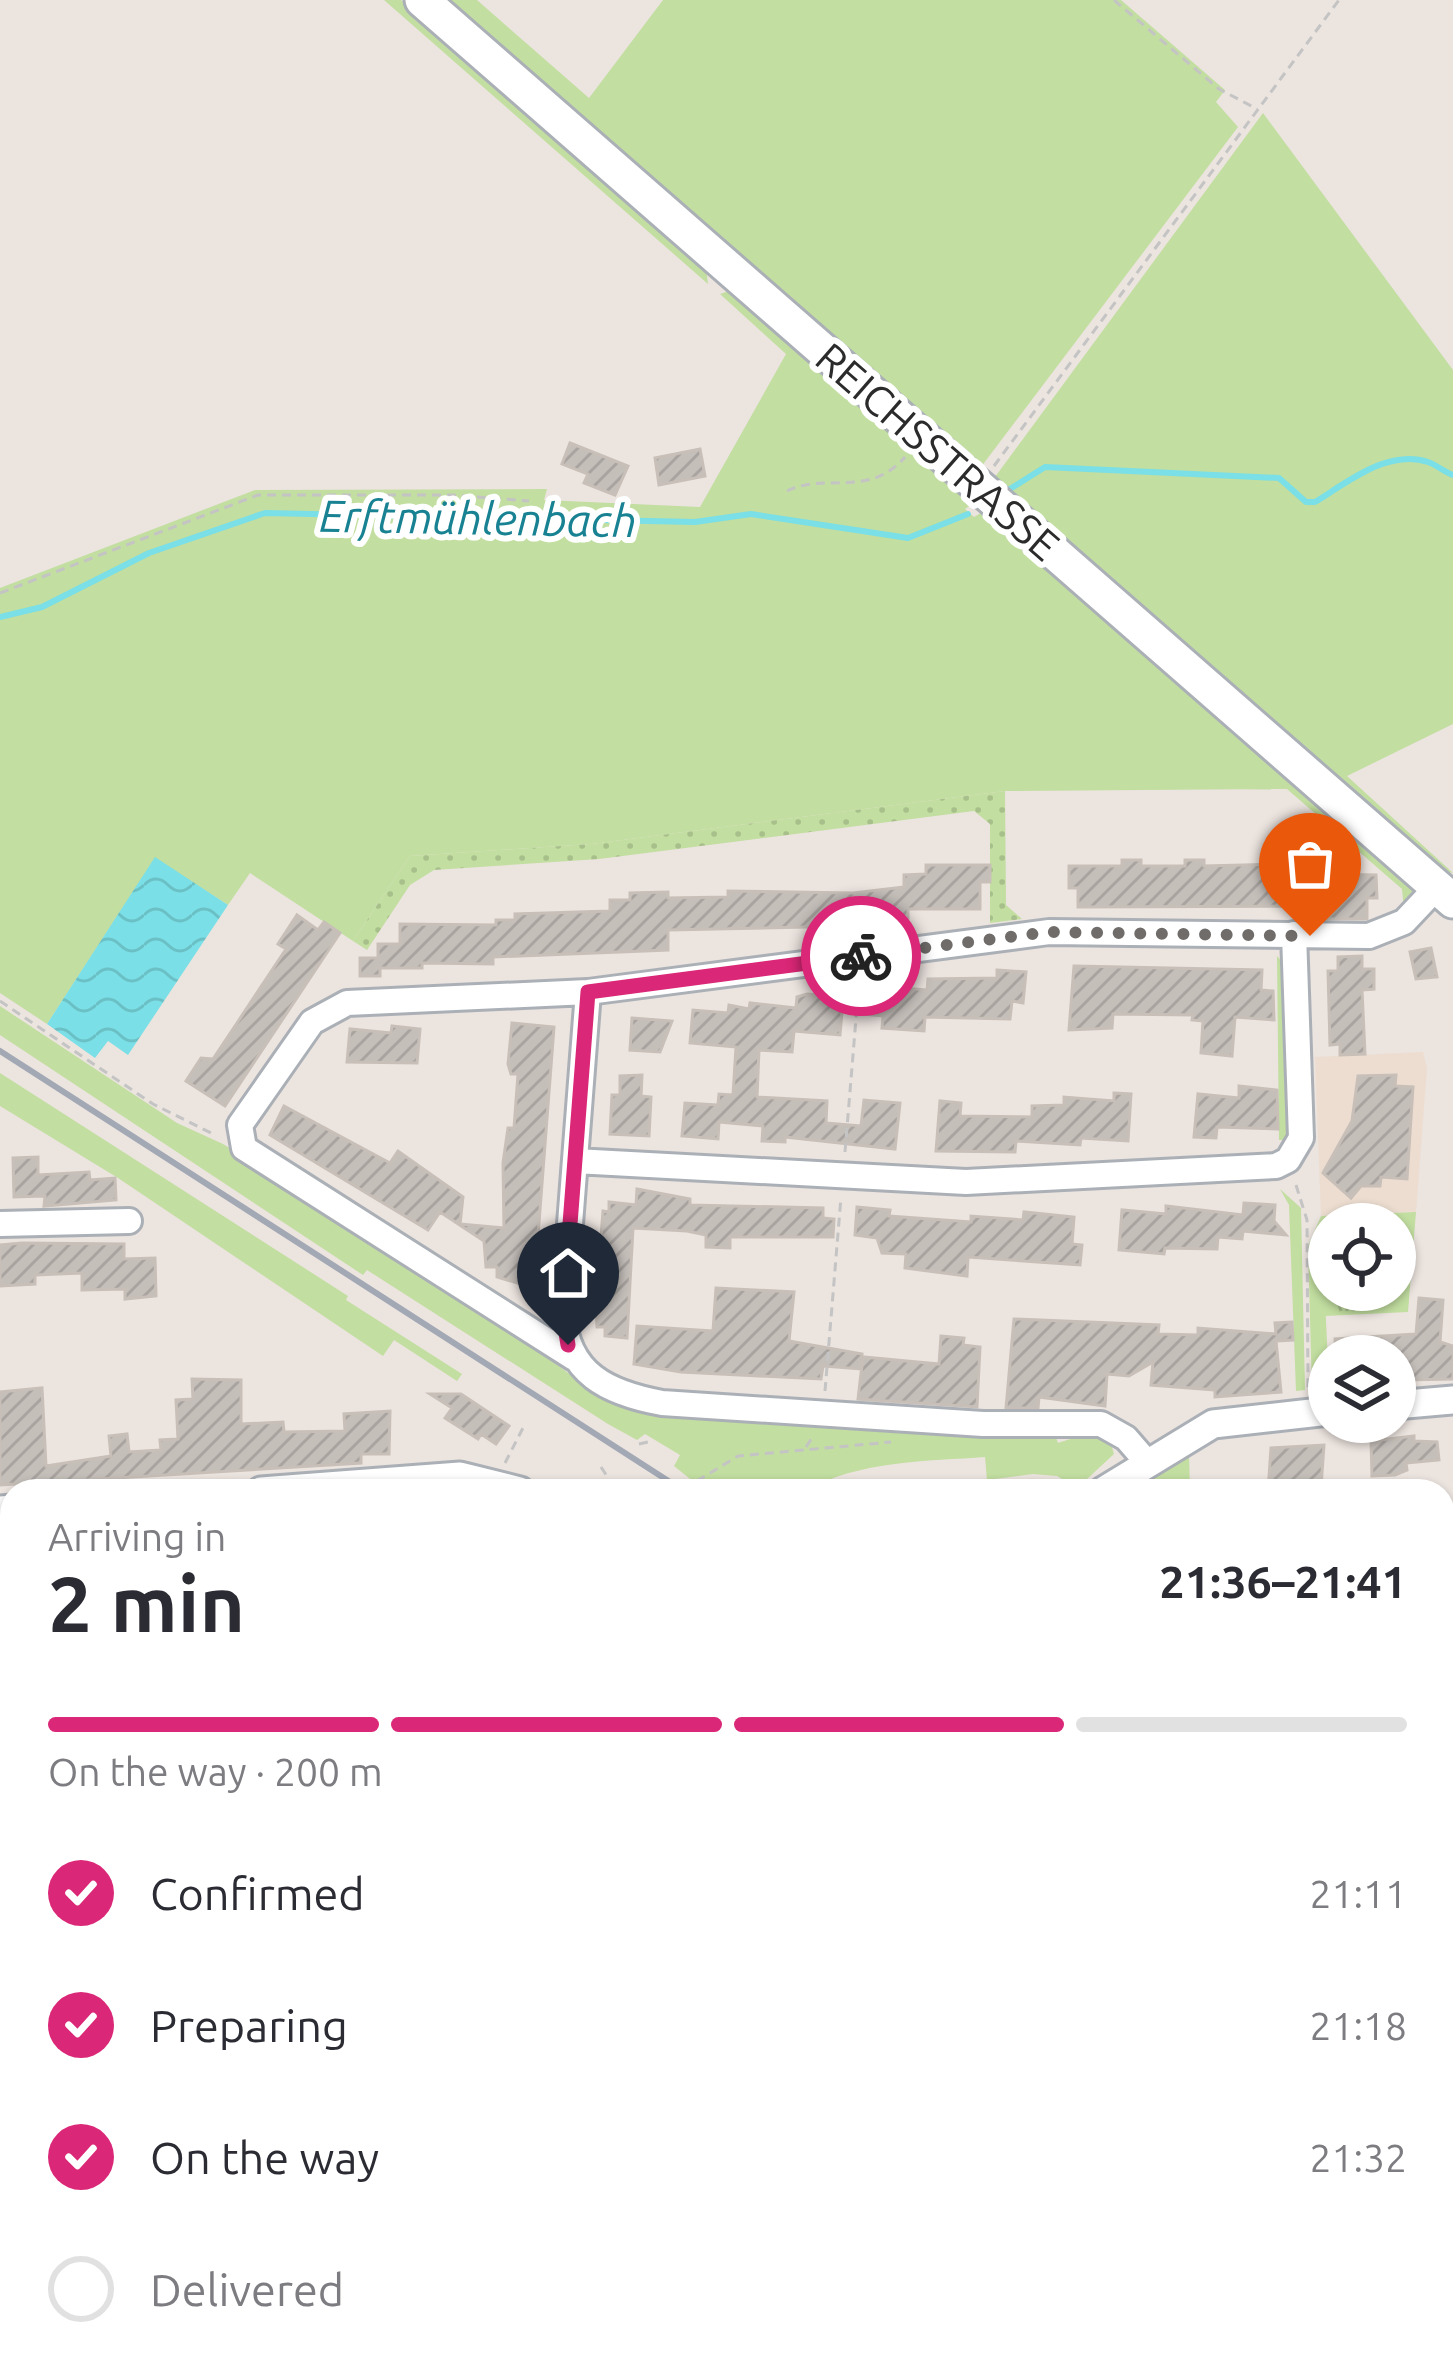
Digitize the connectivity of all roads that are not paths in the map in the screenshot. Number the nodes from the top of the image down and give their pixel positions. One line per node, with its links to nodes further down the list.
1 (422, 0): 2 (main road, REICHSSTRASSE)
2 (1445, 894): 3 (street)
3 (1294, 934): 4 (street); 5 (street)
4 (588, 992): 5 (street); 8 (street)
5 (575, 1161): 8 (street)
6 (129, 1220): 7 (street)
7 (0, 1224)
8 (574, 1358): 12 (street)
9 (1453, 1400): 10 (street)
10 (1416, 1403)
11 (1308, 1412): 12 (street)
12 (1146, 1461): 13 (street)
13 (1120, 1479)

